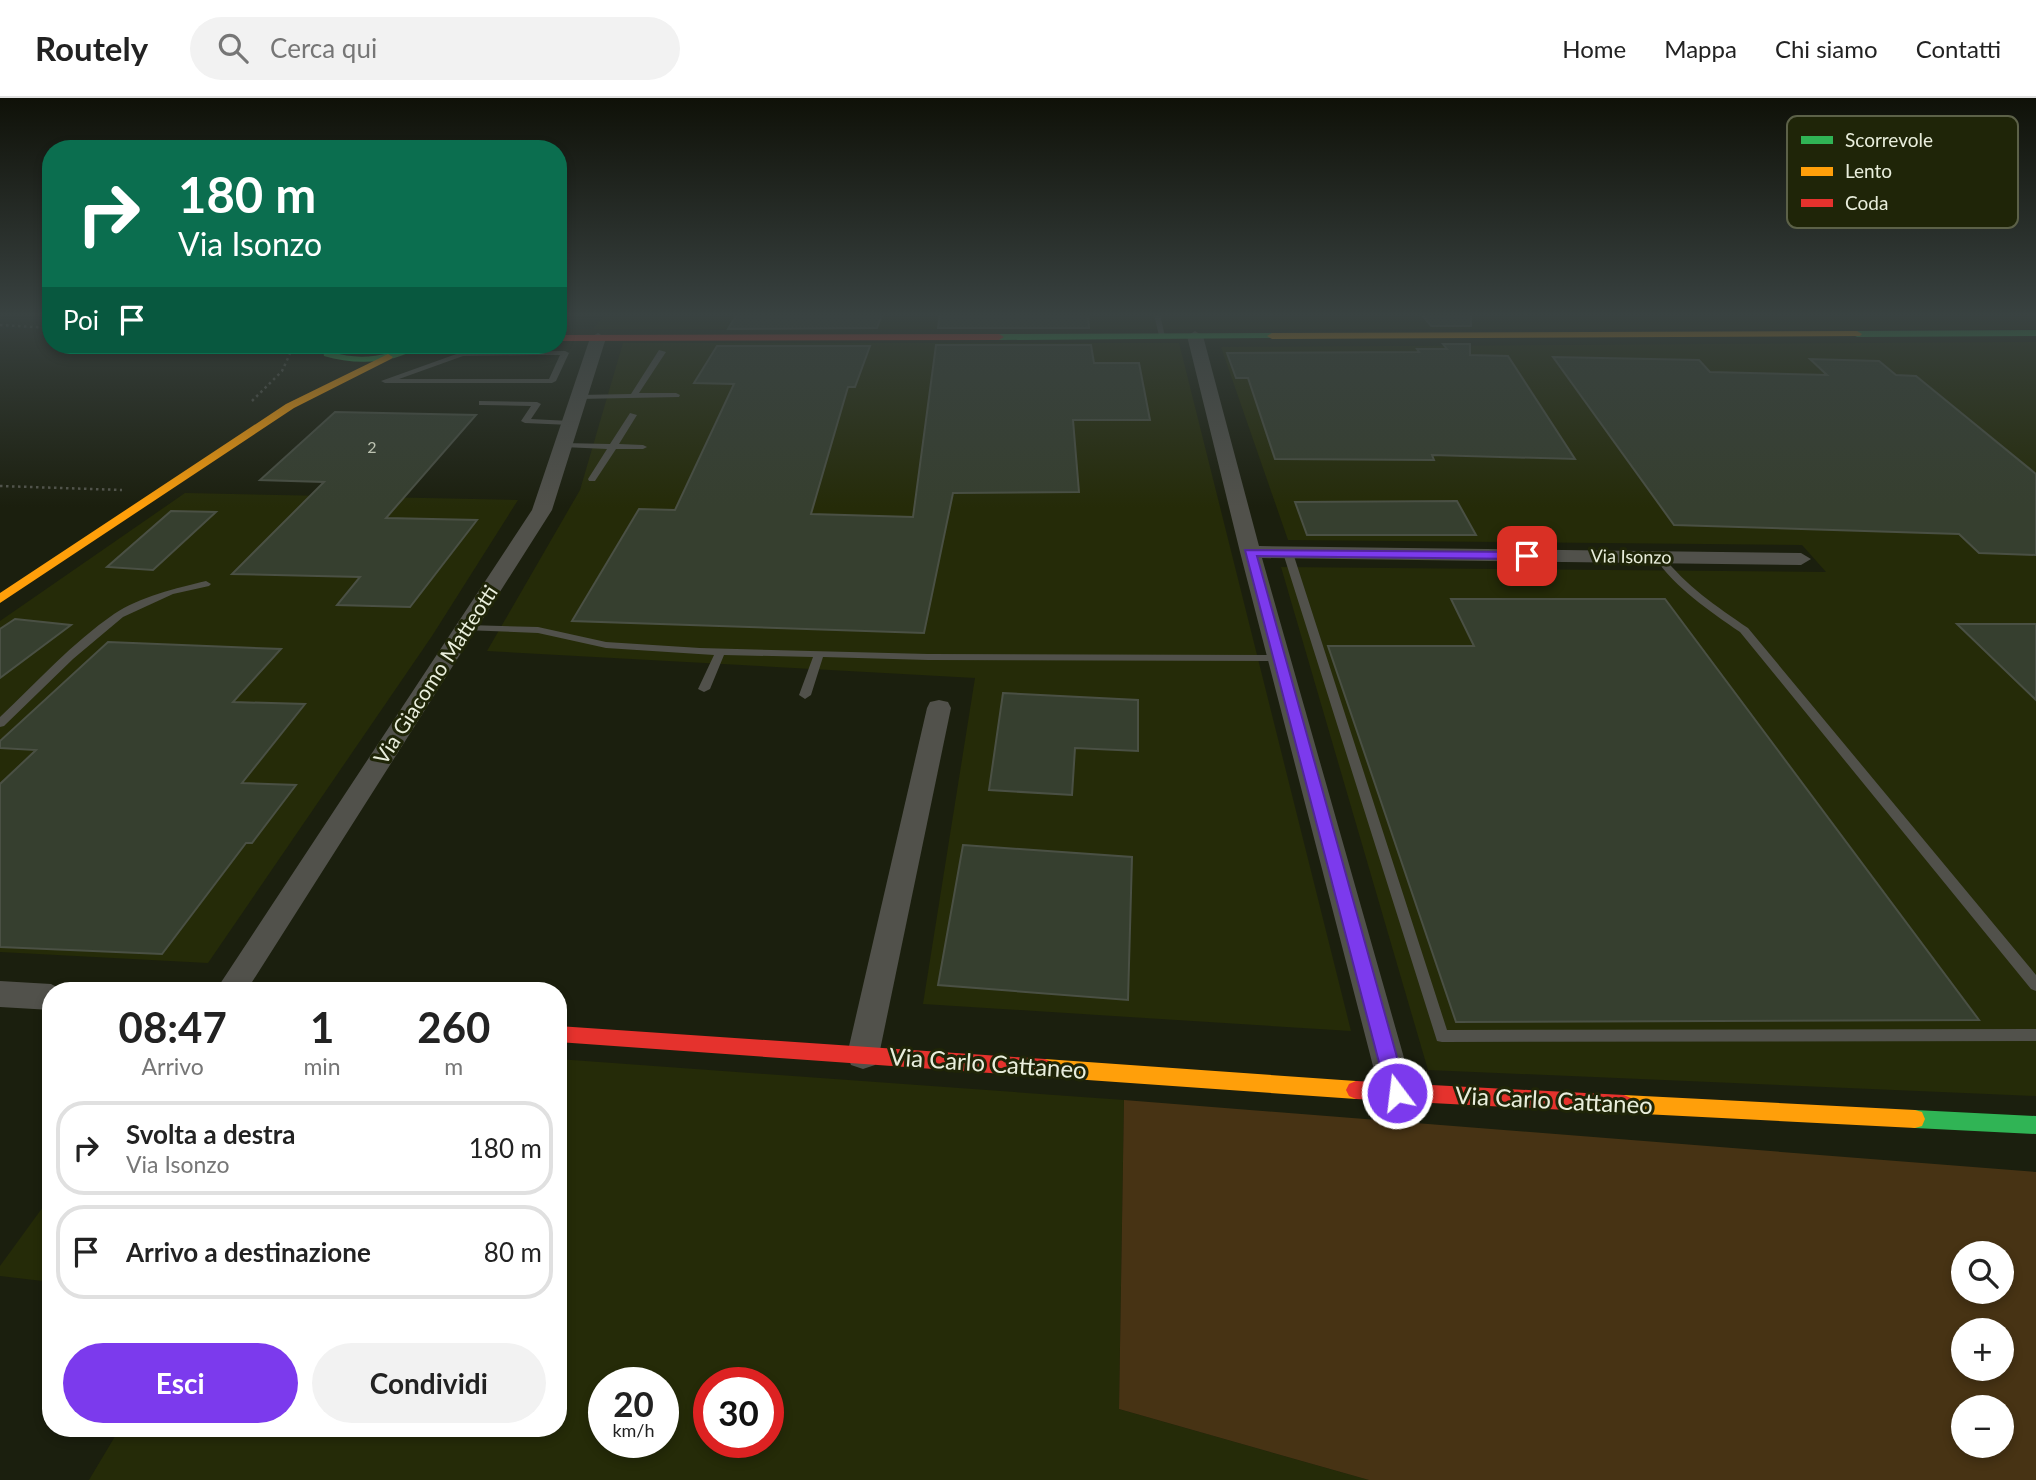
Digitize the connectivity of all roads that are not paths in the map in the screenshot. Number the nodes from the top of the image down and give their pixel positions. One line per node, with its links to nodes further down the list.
1 (310, 378): 12 (street)
2 (345, 378): 12 (street)
3 (392, 378): 4 (lane)
4 (553, 378)
5 (584, 378): 10 (street, Via Giacomo Matteotti)
6 (645, 378): 9 (lane)
7 (1206, 378): 18 (street)
8 (676, 395): 9 (lane)
9 (633, 396): 10 (lane)
10 (578, 397): 14 (street, Via Giacomo Matteotti)
11 (482, 403): 14 (lane)
12 (290, 406): 23 (street)
13 (633, 415): 15 (lane)
14 (566, 434): 15 (lane); 24 (street, Via Giacomo Matteotti)
15 (613, 446): 16 (lane); 17 (lane)
16 (643, 447)
17 (592, 479)
18 (1250, 552): 19 (street, Via Isonzo); 27 (street)
19 (1288, 553): 20 (street, Via Isonzo); 37 (lane)
20 (1660, 557): 21 (street, Via Isonzo); 33 (lane)
21 (1801, 559)
22 (206, 583): 31 (lane)
23 (0, 600)
24 (468, 628): 25 (lane); 32 (street, Via Giacomo Matteotti)
25 (720, 652): 26 (lane); 28 (lane)
26 (819, 655): 27 (lane); 29 (lane)
27 (1280, 658): 39 (street)
28 (704, 689)
29 (804, 695)
30 (939, 708): 38 (street, Via Carlo Cattaneo)
31 (0, 723)
32 (236, 982)
33 (2036, 985)
34 (0, 994): 35 (street)
35 (42, 997)
36 (567, 1035): 38 (street, Via Carlo Cattaneo)
37 (2036, 1035)
38 (863, 1055): 39 (street, Via Carlo Cattaneo)
39 (1397, 1093): 40 (street, Via Carlo Cattaneo)
40 (2036, 1125)

